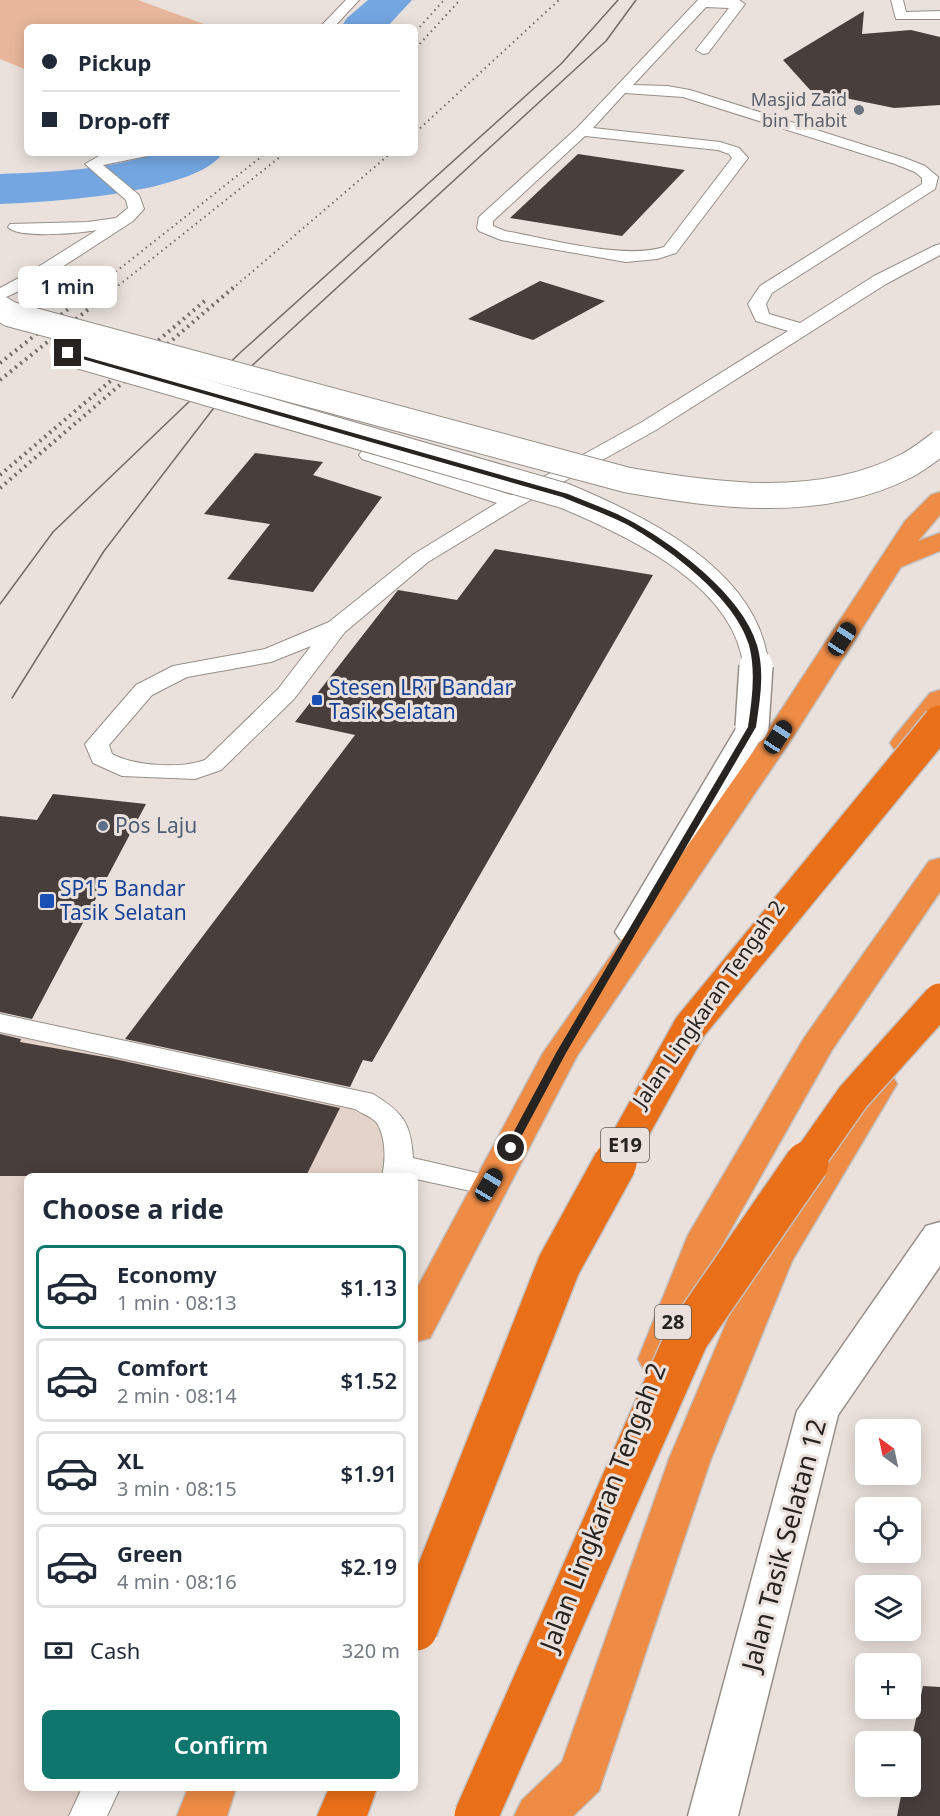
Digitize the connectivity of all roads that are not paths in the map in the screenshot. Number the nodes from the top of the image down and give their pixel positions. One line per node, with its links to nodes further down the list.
1 (353, 0): 6 (lane)
2 (897, 0): 5 (lane)
3 (939, 0): 4 (lane)
4 (940, 9)
5 (940, 15)
6 (330, 24)
7 (703, 50): 8 (lane)
8 (622, 89): 9 (lane); 18 (lane)
9 (582, 131): 9 (lane)
10 (123, 156): 11 (lane)
11 (128, 218): 13 (lane); 15 (lane)
12 (0, 222): 13 (lane)
13 (16, 227): 15 (lane)
14 (940, 249): 18 (lane)
15 (36, 276): 16 (lane)
16 (0, 295)
17 (0, 308): 20 (street, bridge)
18 (802, 330): 23 (lane)
19 (0, 333): 33 (street, bridge)
20 (940, 442)
21 (369, 455): 23 (lane)
22 (940, 500): 25 (highway)
23 (513, 502): 26 (lane)
24 (935, 542): 25 (highway)
25 (894, 561): 33 (highway)
26 (337, 627): 26 (lane)
27 (940, 699): 40 (highway, Jalan Lingkaran Tengah 2)
28 (940, 722): 41 (highway, E19, bridge)
29 (940, 868): 51 (highway, Jalan Lingkaran Tengah 2 / 28)
30 (940, 982): 52 (highway)
31 (940, 1000): 50 (highway, bridge)
32 (0, 1023): 34 (lane)
33 (561, 1053): 37 (highway)
34 (399, 1170): 35 (lane)
35 (417, 1173)
36 (418, 1173): 37 (lane)
37 (489, 1185): 39 (highway)
38 (940, 1236): 53 (street, Jalan Tasik Selatan 12)
39 (418, 1323)
40 (418, 1600)
41 (418, 1624)
42 (100, 1791): 46 (lane)
43 (211, 1791): 47 (highway)
44 (340, 1791): 48 (highway)
45 (352, 1791): 49 (highway)
46 (88, 1816)
47 (202, 1816)
48 (330, 1816)
49 (342, 1816)
50 (476, 1816)
51 (485, 1816)
52 (540, 1816)
53 (713, 1816)

